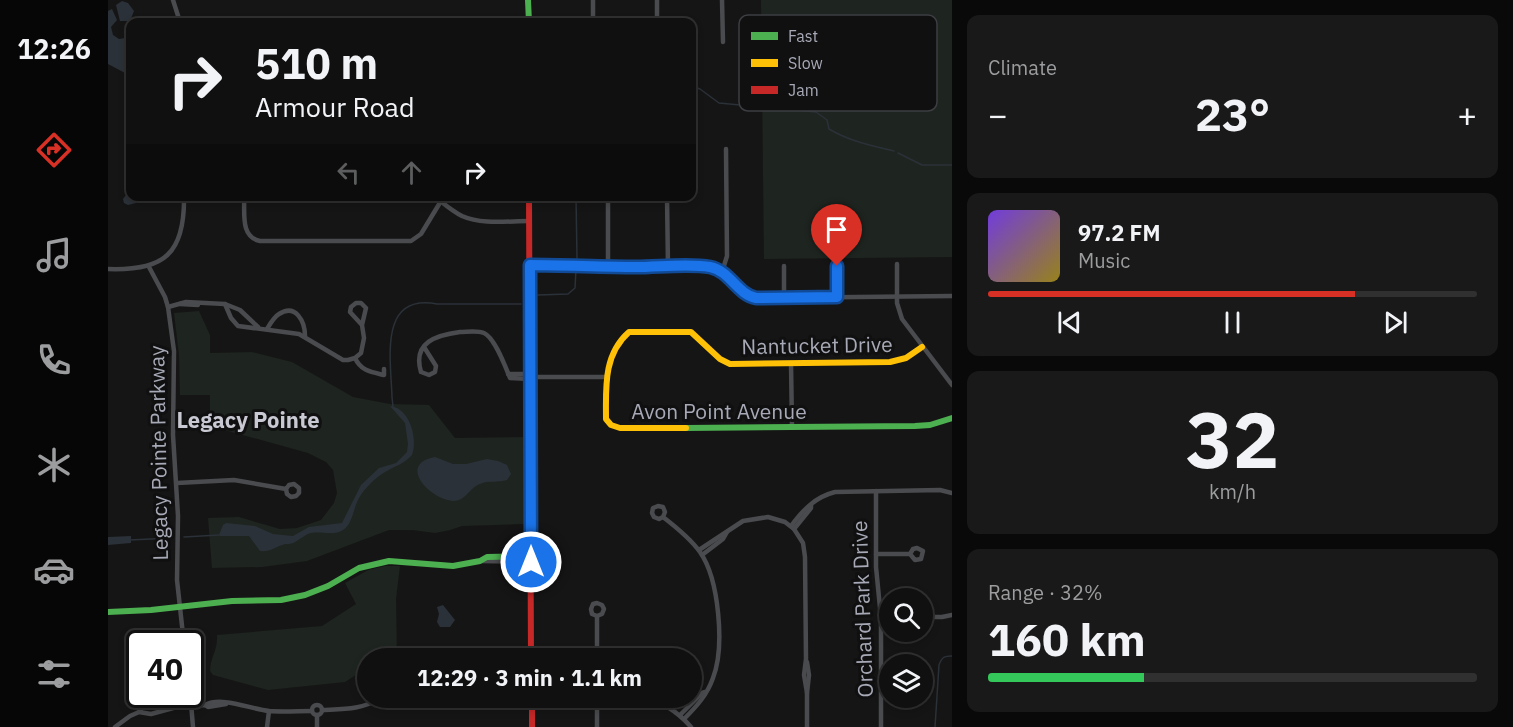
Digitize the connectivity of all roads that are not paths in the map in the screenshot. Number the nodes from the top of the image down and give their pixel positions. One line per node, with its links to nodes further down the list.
1 (173, 0): 6 (street)
2 (528, 0): 7 (street)
3 (593, 0): 8 (street)
4 (657, 0): 9 (street)
5 (722, 0): 10 (street)
6 (179, 18)
7 (529, 18)
8 (593, 18)
9 (657, 18)
10 (723, 42)
11 (726, 148): 27 (street)
12 (184, 201): 23 (street)
13 (244, 201): 14 (street)
14 (441, 201): 18 (street)
15 (529, 201): 18 (street)
16 (608, 201): 24 (street)
17 (667, 201): 25 (street)
18 (529, 221): 20 (street)
19 (897, 264): 31 (street)
20 (530, 265): 24 (street); 43 (street)
21 (784, 266): 29 (street)
22 (837, 266): 30 (street)
23 (149, 267): 26 (street); 33 (street, Legacy Pointe Parkway)
24 (608, 267): 25 (street)
25 (668, 267): 27 (street)
26 (108, 269)
27 (722, 272): 29 (street)
28 (952, 296): 31 (street)
29 (783, 297): 30 (street)
30 (837, 297): 31 (street)
31 (897, 297): 39 (street)
32 (225, 304): 33 (street); 35 (street); 35 (street)
33 (168, 307): 48 (street, Legacy Pointe Parkway)
34 (362, 325): 34 (street); 40 (street)
35 (259, 328): 36 (street)
36 (267, 329): 37 (street); 37 (street)
37 (305, 336): 40 (street)
38 (424, 347): 38 (street); 43 (street)
39 (922, 347): 41 (street, Nantucket Drive); 45 (street)
40 (355, 358): 42 (street)
41 (791, 363): 44 (street, Nantucket Drive); 47 (street)
42 (384, 369)
43 (530, 377): 44 (street); 57 (street)
44 (605, 377): 47 (street, Avon Point Avenue)
45 (952, 385)
46 (952, 418): 47 (street, Avon Point Avenue)
47 (792, 427)
48 (177, 483): 49 (street); 59 (street, Legacy Pointe Parkway)
49 (286, 489)
50 (876, 491): 51 (street); 53 (street); 56 (street, Orchard Park Drive)
51 (952, 493)
52 (663, 517): 54 (street)
53 (793, 528): 54 (street); 91 (street)
54 (700, 552): 81 (street)
55 (910, 554): 56 (street)
56 (876, 555): 58 (street, Orchard Park Drive)
57 (531, 559): 59 (street); 66 (street)
58 (879, 593)
59 (179, 607): 60 (street); 64 (street, Legacy Pointe Parkway)
60 (108, 612)
61 (952, 615): 63 (street)
62 (597, 616): 67 (street)
63 (933, 617)
64 (182, 630)
65 (881, 642): 92 (street, Orchard Park Drive)
66 (531, 648)
67 (597, 648)
68 (204, 705): 77 (street)
69 (357, 707): 76 (street)
70 (141, 708): 79 (street)
71 (164, 708): 79 (street)
72 (192, 708): 85 (street)
73 (532, 708): 88 (street)
74 (597, 708): 89 (street)
75 (668, 708): 81 (street)
76 (322, 710): 78 (street); 80 (street)
77 (269, 711): 78 (street); 86 (street)
78 (312, 711): 80 (street)
79 (139, 712): 82 (street)
80 (317, 715): 87 (street)
81 (682, 717): 90 (street)
82 (123, 721): 83 (street); 84 (street)
83 (115, 727)
84 (126, 727)
85 (193, 727)
86 (267, 727)
87 (317, 727)
88 (532, 727)
89 (597, 727)
90 (691, 727)
91 (807, 727)
92 (881, 727)

